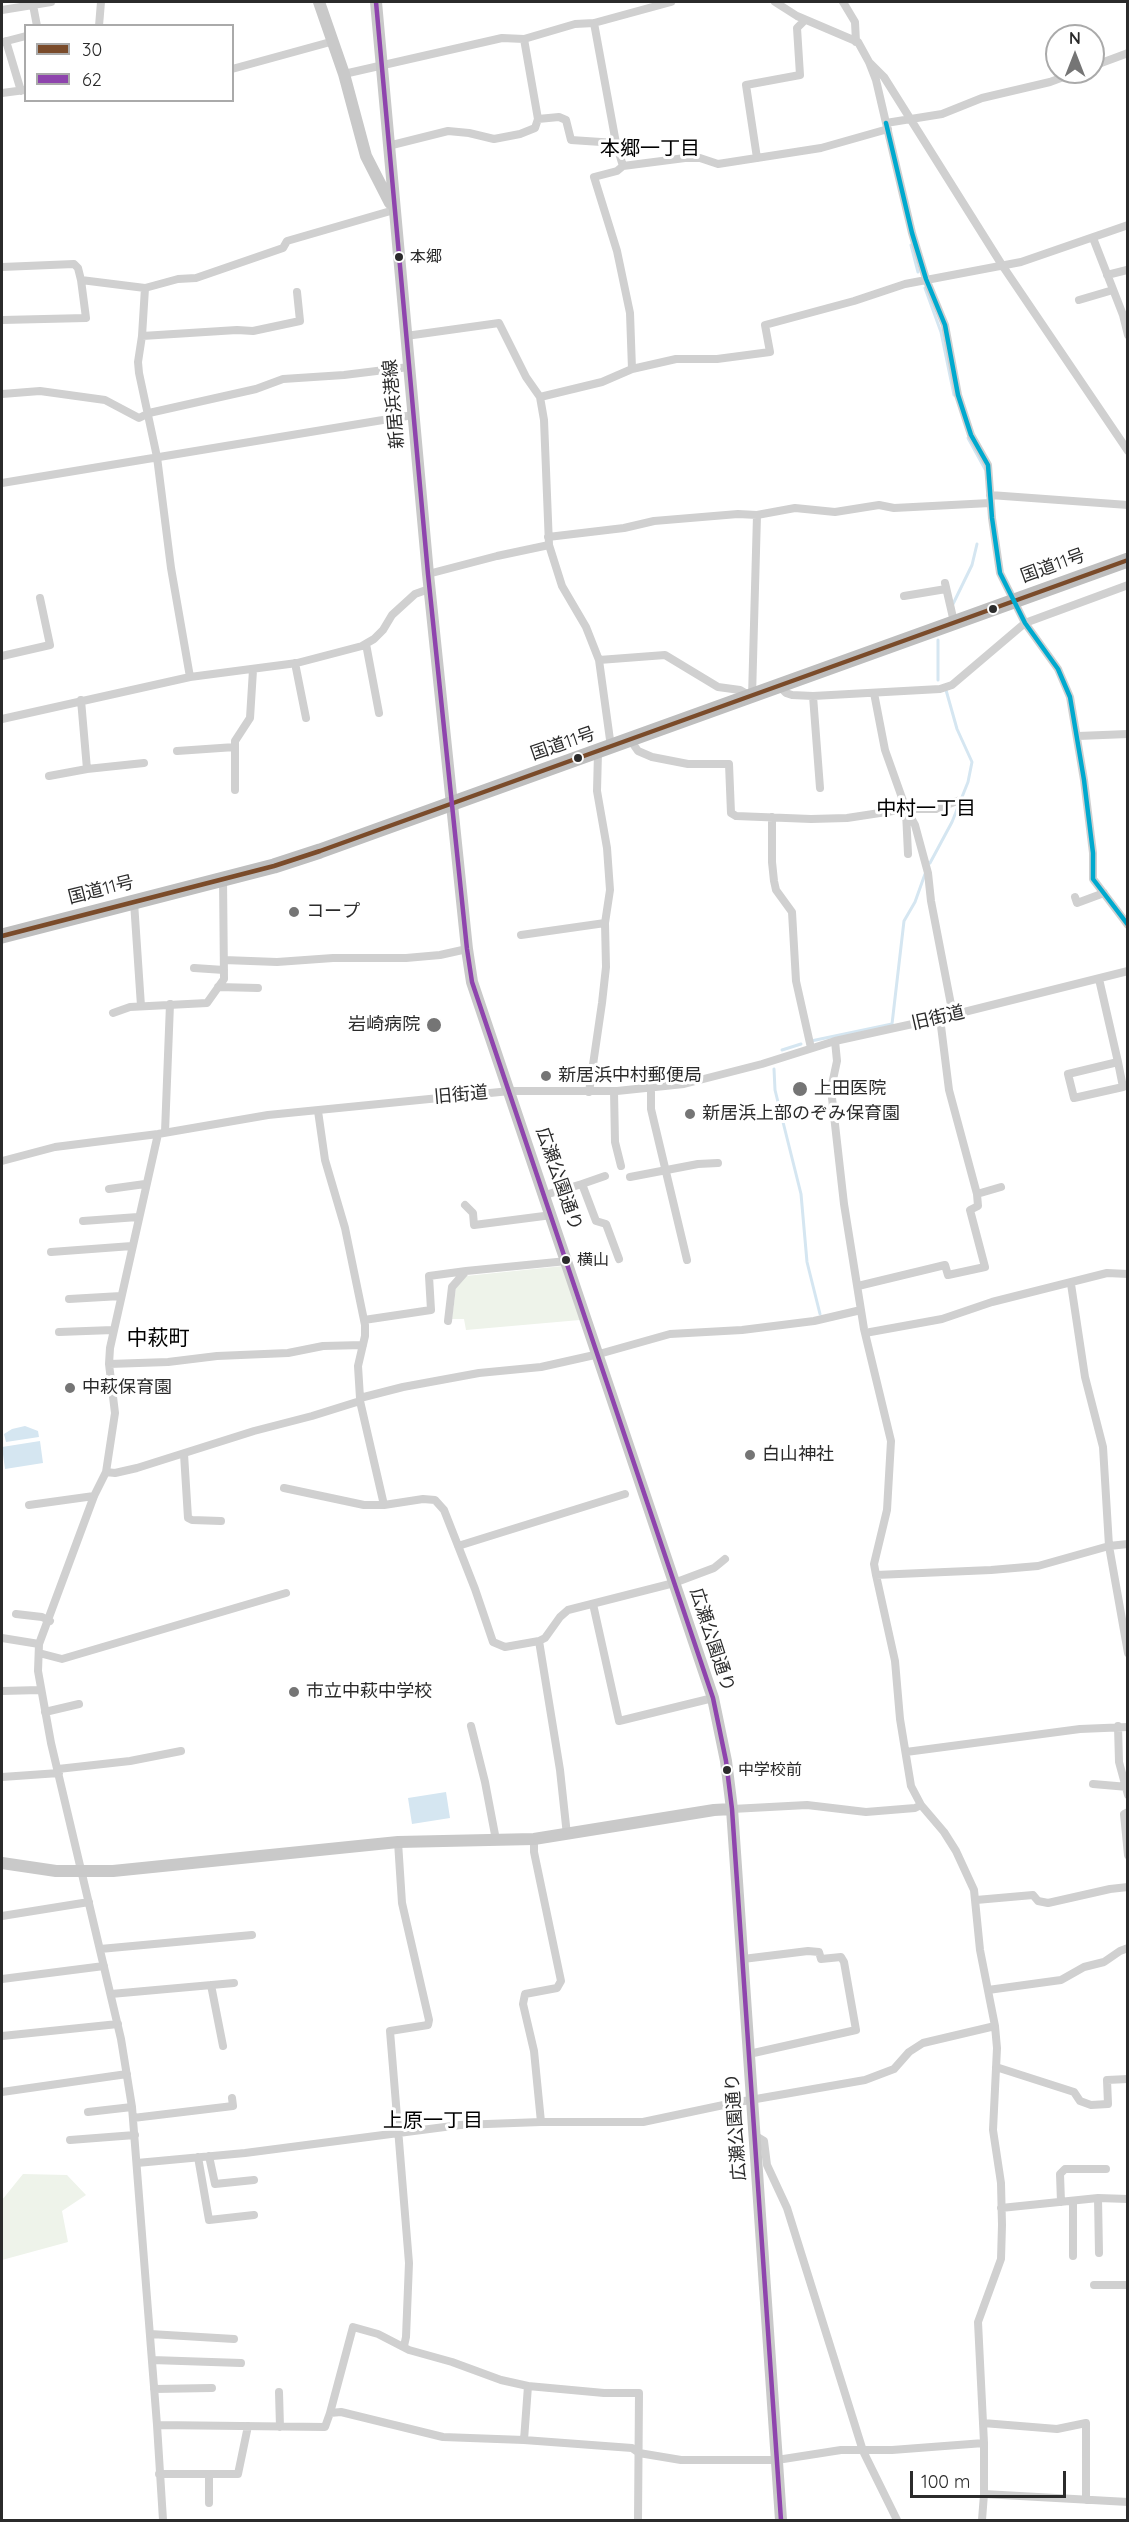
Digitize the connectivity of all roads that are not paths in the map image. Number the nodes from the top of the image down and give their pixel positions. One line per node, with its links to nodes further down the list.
1 (51, 2): 8 (street)
2 (101, 2): 13 (street)
3 (319, 2): 16 (street)
4 (376, 2): 22 (street, 新居浜港線)
5 (671, 2): 11 (street)
6 (775, 2): 10 (street)
7 (843, 2): 18 (street)
8 (33, 5): 9 (street); 12 (street)
9 (2, 10)
10 (805, 20): 18 (street); 33 (street)
11 (594, 23): 15 (street); 31 (street)
12 (37, 24)
13 (99, 24)
14 (24, 37): 17 (street)
15 (524, 39): 22 (street); 29 (street)
16 (334, 41): 23 (street); 24 (street)
17 (4, 42): 26 (street)
18 (856, 42): 20 (street)
19 (1128, 53): 21 (street)
20 (869, 62): 28 (street); 30 (street)
21 (1105, 62)
22 (381, 66): 24 (street); 32 (street, 新居浜港線)
23 (234, 68)
24 (345, 74): 35 (street)
25 (1045, 83): 28 (street)
26 (23, 90): 27 (street)
27 (2, 93)
28 (909, 118): 30 (street); 38 (street)
29 (538, 119): 31 (street); 32 (street)
30 (887, 126): 33 (street); 42 (street)
31 (616, 143): 34 (street)
32 (388, 146): 35 (street, 新居浜港線)
33 (757, 158): 34 (street)
34 (623, 166): 53 (street)
35 (394, 210): 44 (street); 51 (street, 新居浜港線)
36 (1128, 225): 37 (street)
37 (1093, 238): 38 (street); 41 (street)
38 (1002, 265): 42 (street); 58 (street)
39 (2, 267): 43 (street)
40 (1127, 270): 41 (street)
41 (1107, 275): 45 (street)
42 (927, 279): 53 (street); 61 (street)
43 (81, 280): 44 (street); 48 (street)
44 (144, 288): 50 (street)
45 (1113, 290): 47 (street); 49 (street)
46 (297, 292): 50 (street)
47 (1079, 300)
48 (2, 320)
49 (1128, 335)
50 (142, 336): 56 (street)
51 (406, 336): 52 (street, 新居浜港線); 55 (street)
52 (409, 367): 56 (street); 57 (street, 新居浜港線)
53 (632, 369): 55 (street)
54 (2, 394): 56 (street)
55 (540, 397): 64 (street)
56 (149, 413): 59 (street)
57 (413, 415): 59 (street); 66 (street, 新居浜港線)
58 (1128, 451)
59 (157, 457): 60 (street); 79 (street)
60 (2, 483)
61 (990, 499): 62 (street); 63 (street); 71 (street)
62 (1128, 505)
63 (757, 515): 64 (street); 83 (street)
64 (548, 541): 66 (street); 76 (street)
65 (1128, 560): 71 (highway, 国道11号)
66 (428, 574): 68 (street, 新居浜港線)
67 (1128, 585): 73 (street)
68 (429, 589): 74 (street); 100 (street, 新居浜港線)
69 (904, 596): 72 (street)
70 (40, 598): 75 (street)
71 (1012, 601): 72 (highway, 国道11号); 73 (street)
72 (952, 613): 80 (highway, 国道11号)
73 (1025, 622): 81 (street); 89 (street)
74 (366, 644): 77 (street); 85 (street)
75 (2, 656)
76 (598, 660): 83 (street); 92 (street)
77 (295, 663): 78 (street); 86 (street)
78 (253, 670): 79 (street); 91 (street)
79 (190, 677): 84 (street)
80 (779, 686): 82 (street); 83 (highway, 国道11号)
81 (874, 693): 82 (street); 101 (street)
82 (813, 696): 97 (street)
83 (752, 697): 90 (highway, 国道11号)
84 (81, 700): 87 (street); 95 (street)
85 (379, 713)
86 (306, 718)
87 (2, 719)
88 (1128, 734): 89 (street)
89 (1078, 736): 105 (street)
90 (631, 741): 92 (highway, 国道11号); 102 (street)
91 (235, 747): 93 (street); 98 (street)
92 (604, 750): 100 (highway, 国道11号); 108 (street)
93 (177, 751)
94 (144, 763): 95 (street)
95 (87, 769): 96 (street)
96 (49, 776)
97 (820, 788)
98 (235, 789)
99 (957, 801): 101 (street)
100 (451, 802): 104 (highway, 国道11号); 112 (street, 広瀬公園通り)
101 (906, 809): 102 (street); 103 (street); 123 (street)
102 (772, 817): 126 (street)
103 (908, 854)
104 (224, 878): 107 (highway, 国道11号); 113 (street)
105 (1104, 893): 106 (street); 109 (street)
106 (1076, 897)
107 (134, 902): 110 (highway, 国道11号); 121 (street)
108 (605, 924): 111 (street); 130 (street)
109 (1128, 925)
110 (2, 935)
111 (521, 935)
112 (467, 949): 113 (street); 129 (street, 広瀬公園通り)
113 (224, 960): 115 (street)
114 (194, 968): 115 (street)
115 (224, 970): 118 (street)
116 (1128, 971): 117 (street, 旧街道)
117 (1098, 979): 123 (street, 旧街道); 127 (street)
118 (218, 987): 119 (street); 120 (street)
119 (258, 988)
120 (170, 1004): 121 (street); 133 (street)
121 (141, 1006): 122 (street)
122 (113, 1013)
123 (953, 1015): 124 (street, 旧街道)
124 (940, 1018): 125 (street, 旧街道); 144 (street)
125 (835, 1041): 126 (street, 旧街道); 158 (street)
126 (811, 1048): 128 (street, 旧街道)
127 (1118, 1062): 127 (street)
128 (651, 1089): 131 (street, 旧街道); 137 (street)
129 (510, 1091): 130 (street, 旧街道); 132 (street, 旧街道); 145 (street, 広瀬公園通り)
130 (589, 1092): 131 (street, 旧街道)
131 (614, 1092): 136 (street)
132 (318, 1111): 133 (street, 旧街道); 162 (street)
133 (162, 1133): 134 (street, 旧街道); 140 (street)
134 (2, 1161)
135 (718, 1163): 137 (street)
136 (621, 1166)
137 (664, 1170): 139 (street); 153 (street)
138 (605, 1176): 141 (street)
139 (630, 1177)
140 (145, 1185): 143 (street); 148 (street)
141 (582, 1185): 145 (street); 152 (street)
142 (1001, 1187): 144 (street)
143 (109, 1189)
144 (978, 1194): 158 (street)
145 (545, 1195): 147 (street, 広瀬公園通り)
146 (465, 1205): 147 (street)
147 (552, 1215): 154 (street, 広瀬公園通り)
148 (138, 1217): 149 (street); 150 (street)
149 (82, 1221)
150 (132, 1245): 151 (street); 159 (street)
151 (51, 1252)
152 (619, 1259)
153 (687, 1260)
154 (567, 1261): 155 (street); 168 (street, 広瀬公園通り)
155 (466, 1271): 162 (street); 163 (street)
156 (1128, 1274): 157 (street)
157 (1071, 1284): 166 (street); 183 (street)
158 (858, 1286): 161 (street)
159 (121, 1296): 160 (street); 164 (street)
160 (69, 1299)
161 (861, 1310): 166 (street); 168 (street)
162 (364, 1320): 167 (street)
163 (447, 1321)
164 (113, 1330): 165 (street); 169 (street)
165 (59, 1332)
166 (865, 1333): 185 (street)
167 (363, 1345): 169 (street); 172 (street)
168 (599, 1354): 172 (street); 186 (street, 広瀬公園通り)
169 (109, 1364): 171 (street)
170 (151, 1385): 171 (street)
171 (111, 1386): 174 (street)
172 (360, 1399): 173 (street); 179 (street)
173 (184, 1454): 174 (street); 180 (street)
174 (106, 1472): 177 (street)
175 (284, 1488): 179 (street)
176 (625, 1494): 182 (street)
177 (94, 1496): 178 (street); 190 (street)
178 (29, 1505)
179 (384, 1505): 182 (street)
180 (221, 1521)
181 (1128, 1544): 183 (street)
182 (458, 1546): 192 (street)
183 (1109, 1546): 185 (street); 194 (street)
184 (725, 1559): 186 (street)
185 (876, 1575): 203 (street)
186 (674, 1583): 188 (street); 197 (street, 広瀬公園通り)
187 (286, 1593): 193 (street)
188 (593, 1604): 192 (street); 197 (street)
189 (16, 1614): 190 (street)
190 (50, 1621): 193 (street)
191 (2, 1638): 193 (street)
192 (539, 1641): 211 (street)
193 (39, 1649): 195 (street)
194 (1128, 1653)
195 (40, 1690): 196 (street); 199 (street)
196 (2, 1691)
197 (713, 1698): 209 (street, 広瀬公園通り)
198 (79, 1704): 199 (street)
199 (45, 1712): 204 (street)
200 (471, 1726): 213 (street)
201 (1123, 1727): 203 (street); 207 (street)
202 (181, 1751): 204 (street)
203 (906, 1752): 208 (street)
204 (58, 1771): 205 (street); 217 (street)
205 (2, 1777)
206 (1093, 1784): 207 (street)
207 (1126, 1790)
208 (921, 1805): 209 (street); 219 (street)
209 (732, 1809): 211 (street); 225 (street, 広瀬公園通り)
210 (1128, 1812): 215 (street)
211 (567, 1835): 212 (street)
212 (534, 1839): 213 (street); 246 (street)
213 (496, 1840): 214 (street)
214 (398, 1842): 217 (street); 247 (street)
215 (1128, 1856)
216 (2, 1863): 217 (street)
217 (82, 1872): 220 (street)
218 (1128, 1887): 219 (street)
219 (976, 1900): 230 (street)
220 (89, 1902): 221 (street); 224 (street)
221 (2, 1916)
222 (252, 1935): 224 (street)
223 (1128, 1948): 230 (street)
224 (100, 1949): 226 (street)
225 (743, 1959): 236 (street, 広瀬公園通り); 236 (street)
226 (104, 1966): 227 (street); 231 (street)
227 (2, 1979)
228 (234, 1983): 229 (street)
229 (211, 1985): 231 (street); 235 (street)
230 (988, 1990): 233 (street)
231 (111, 1994): 232 (street)
232 (118, 2024): 234 (street); 238 (street)
233 (996, 2026): 237 (street); 242 (street)
234 (2, 2036)
235 (223, 2046)
236 (749, 2054): 242 (street, 広瀬公園通り)
237 (996, 2067): 239 (street); 260 (street)
238 (127, 2074): 240 (street); 243 (street)
239 (1128, 2079)
240 (2, 2092)
241 (232, 2098): 245 (street)
242 (752, 2101): 246 (street); 249 (street, 広瀬公園通り)
243 (132, 2107): 244 (street); 245 (street)
244 (88, 2112)
245 (133, 2118): 248 (street)
246 (541, 2122): 247 (street)
247 (399, 2132): 251 (street); 268 (street)
248 (135, 2135): 250 (street); 253 (street)
249 (754, 2135): 282 (street); 284 (street, 広瀬公園通り)
250 (70, 2140)
251 (209, 2156): 252 (street); 255 (street)
252 (198, 2157): 253 (street); 261 (street)
253 (137, 2163): 266 (street)
254 (1106, 2169): 259 (street)
255 (254, 2180)
256 (1098, 2198): 257 (street); 258 (street); 262 (street)
257 (1128, 2199)
258 (1073, 2200): 259 (street); 263 (street)
259 (1061, 2202): 260 (street)
260 (1001, 2208): 276 (street)
261 (254, 2215)
262 (1099, 2253)
263 (1073, 2256)
264 (1094, 2285): 265 (street)
265 (1128, 2285)
266 (150, 2334): 267 (street); 269 (street)
267 (234, 2339)
268 (404, 2346): 271 (street); 275 (street)
269 (152, 2360): 270 (street); 273 (street)
270 (241, 2363)
271 (528, 2386): 280 (street); 283 (street)
272 (212, 2388): 273 (street)
273 (154, 2390): 277 (street)
274 (279, 2392): 279 (street)
275 (330, 2413): 279 (street); 280 (street)
276 (983, 2423): 281 (street); 288 (street)
277 (157, 2425): 278 (street); 285 (street)
278 (248, 2426): 279 (street); 286 (street)
279 (280, 2427)
280 (524, 2440): 283 (street)
281 (984, 2443): 282 (street); 287 (street)
282 (863, 2451): 284 (street); 294 (street)
283 (639, 2453): 284 (street); 292 (street)
284 (777, 2460): 293 (street, 広瀬公園通り)
285 (159, 2474): 286 (street); 291 (street)
286 (209, 2474): 290 (street)
287 (984, 2494): 288 (street); 295 (street)
288 (1086, 2500): 289 (street)
289 (1128, 2502)
290 (210, 2503)
291 (163, 2520)
292 (638, 2520)
293 (781, 2520)
294 (897, 2520)
295 (981, 2520)

